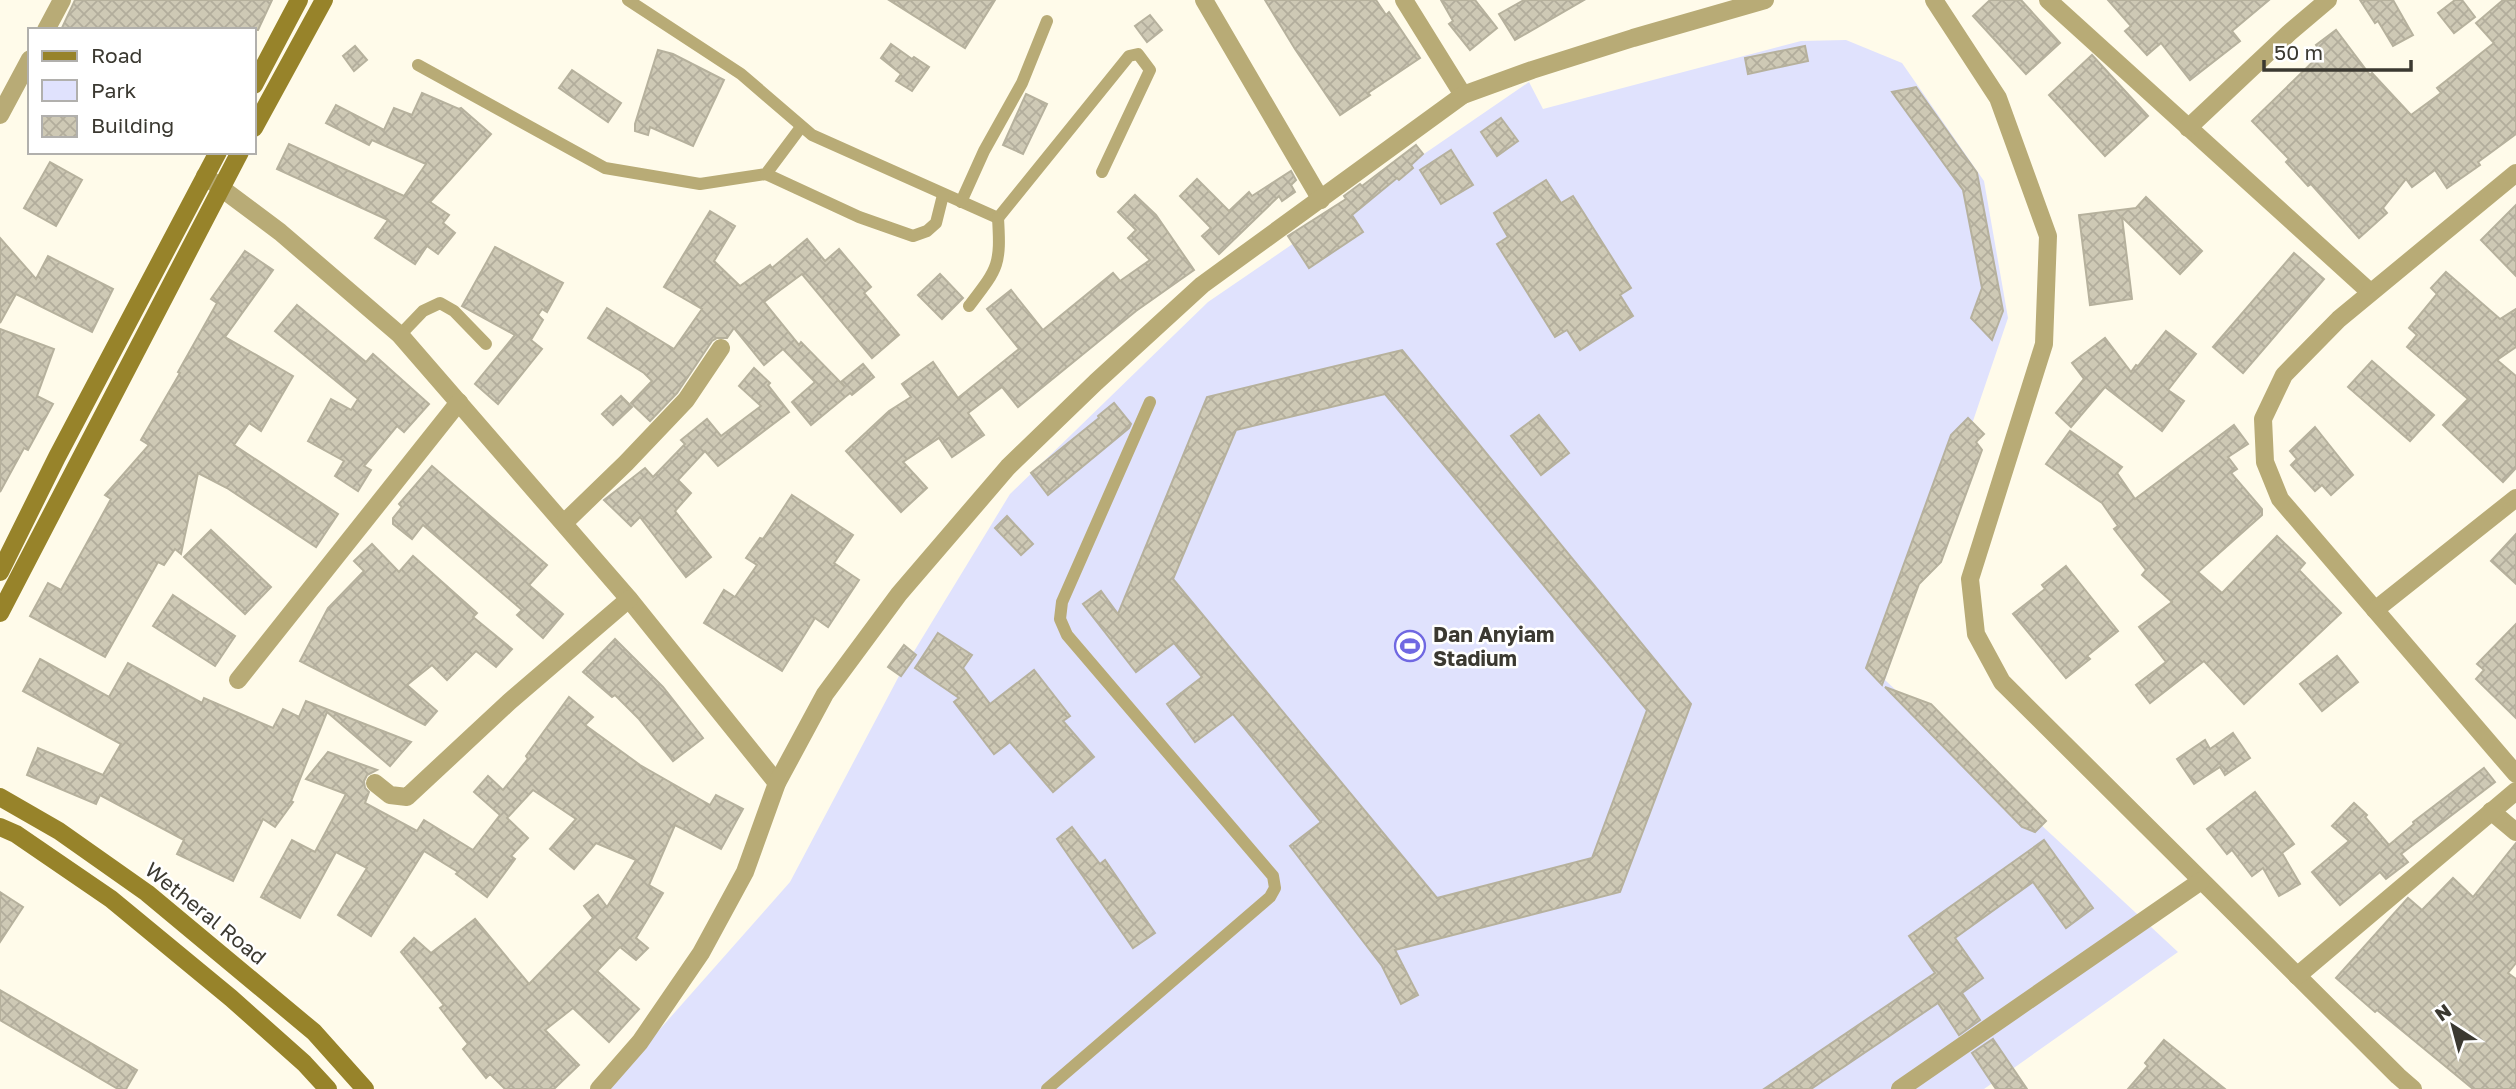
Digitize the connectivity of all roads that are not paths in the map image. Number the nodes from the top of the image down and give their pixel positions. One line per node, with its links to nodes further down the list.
1 (61, 0): 12 (street)
2 (299, 0): 15 (main road)
3 (324, 0): 18 (main road)
4 (628, 0): 19 (lane)
5 (1203, 0): 29 (street)
6 (1404, 0): 16 (street)
7 (1765, 0): 16 (street)
8 (1934, 0): 54 (street)
9 (2048, 0): 20 (street)
10 (2328, 0): 20 (street)
11 (1047, 21): 30 (lane)
12 (47, 28)
13 (28, 64): 17 (street)
14 (418, 65): 25 (lane)
15 (256, 81)
16 (1463, 95): 29 (street)
17 (0, 115)
18 (256, 124)
19 (801, 127): 25 (lane); 28 (lane)
20 (2188, 128): 32 (street)
21 (217, 154): 26 (main road)
22 (239, 154): 27 (main road)
23 (1102, 173): 31 (lane)
24 (2516, 173): 32 (street)
25 (766, 174): 28 (lane)
26 (205, 176): 27 (street); 41 (main road)
27 (221, 188): 34 (street); 44 (main road)
28 (943, 195): 30 (lane)
29 (1321, 200): 48 (street)
30 (961, 202): 31 (lane)
31 (998, 218): 33 (lane)
32 (2370, 292): 43 (street)
33 (969, 306)
34 (400, 335): 35 (lane); 37 (street)
35 (486, 344)
36 (721, 348): 40 (street)
37 (459, 402): 40 (street); 45 (street)
38 (1150, 402): 59 (lane)
39 (2516, 498): 43 (street)
40 (564, 523): 42 (street)
41 (0, 572)
42 (629, 599): 47 (street); 48 (street)
43 (2375, 610): 46 (street)
44 (0, 613)
45 (238, 680)
46 (2516, 774)
47 (375, 783)
48 (777, 783): 58 (street)
49 (2516, 791): 51 (street)
50 (0, 797): 57 (main road, Wetheral Road)
51 (2491, 811): 53 (street); 55 (street)
52 (0, 827): 56 (main road)
53 (2516, 832)
54 (2201, 881): 55 (street); 60 (street)
55 (2297, 976): 61 (street)
56 (328, 1089)
57 (365, 1089)
58 (598, 1089)
59 (1047, 1089)
60 (1900, 1089)
61 (2413, 1089)

